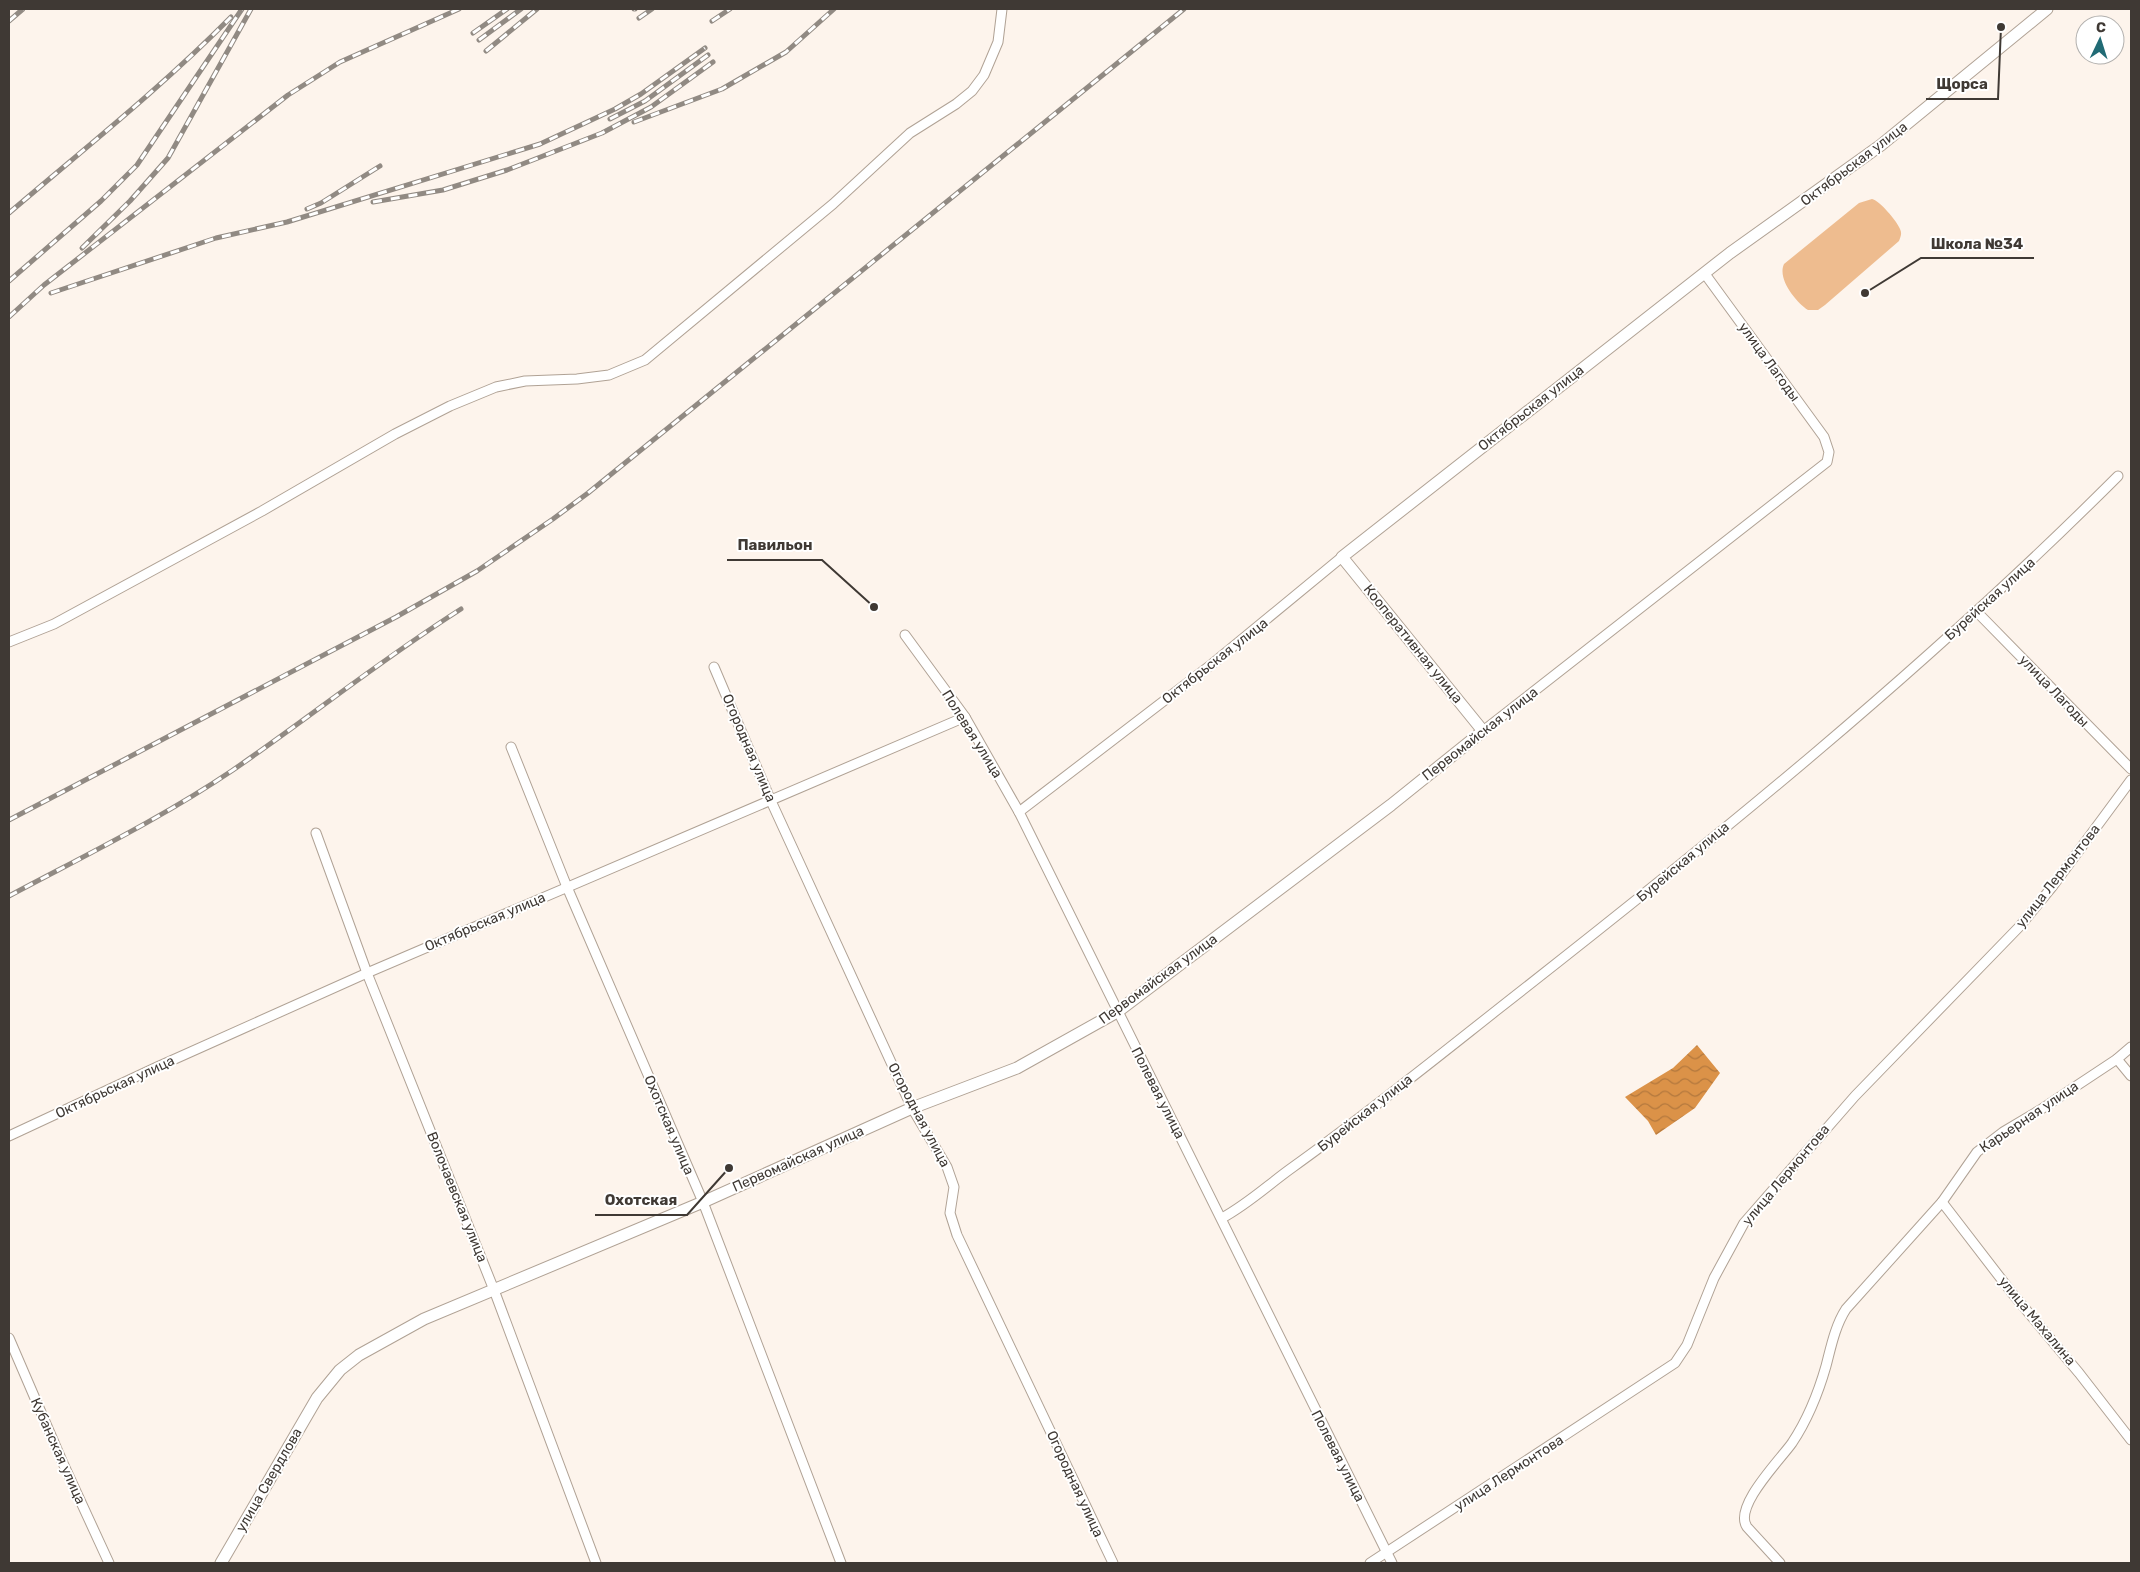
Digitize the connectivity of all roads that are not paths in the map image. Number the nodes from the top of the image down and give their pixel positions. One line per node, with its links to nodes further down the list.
1 (1002, 9): 9 (street)
2 (2047, 9): 3 (main road, Октябрьская улица)
3 (1705, 274): 4 (street, улица Лагоды); 6 (main road, Октябрьская улица)
4 (1830, 452): 12 (street, Первомайская улица)
5 (2118, 476): 7 (street, Бурейская улица)
6 (1342, 557): 12 (main road, Кооперативная улица); 17 (street, Октябрьская улица)
7 (1977, 612): 14 (street, улица Лагоды); 29 (street, Бурейская улица)
8 (905, 635): 11 (street, Полевая улица)
9 (9, 642)
10 (714, 667): 16 (street, Огородная улица)
11 (965, 717): 16 (street, Октябрьская улица); 17 (street, Полевая улица)
12 (1483, 731): 21 (main road, Первомайская улица)
13 (511, 747): 19 (street, Охотская улица)
14 (2131, 769)
15 (2131, 780): 34 (street, улица Лермонтова)
16 (771, 801): 19 (street, Октябрьская улица); 25 (street, Огородная улица)
17 (1019, 812): 21 (street, Полевая улица)
18 (316, 833): 20 (street, Волочаевская улица)
19 (567, 887): 20 (street, Октябрьская улица); 27 (street, Охотская улица)
20 (368, 973): 26 (street, Октябрьская улица); 30 (street, Волочаевская улица)
21 (1117, 1012): 25 (main road, Первомайская улица); 29 (street, Полевая улица)
22 (2131, 1047): 23 (street, Карьерная улица)
23 (2117, 1059): 24 (street); 28 (street, Карьерная улица)
24 (2131, 1076)
25 (912, 1108): 27 (main road, Первомайская улица); 39 (street, Огородная улица)
26 (9, 1136)
27 (703, 1202): 30 (main road, Первомайская улица); 38 (street, Охотская улица)
28 (1942, 1202): 33 (street, улица Махалина); 42 (street, Карьерная улица)
29 (1222, 1218): 34 (street, Полевая улица)
30 (494, 1290): 32 (main road, Первомайская улица); 37 (street, Волочаевская улица)
31 (9, 1338): 35 (street, Кубанская улица)
32 (317, 1398): 36 (main road, улица Свердлова)
33 (2131, 1440)
34 (1387, 1553): 40 (street, улица Лермонтова); 41 (street, Полевая улица)
35 (109, 1563)
36 (221, 1563)
37 (596, 1563)
38 (841, 1563)
39 (1113, 1563)
40 (1370, 1563)
41 (1392, 1563)
42 (1780, 1563)

